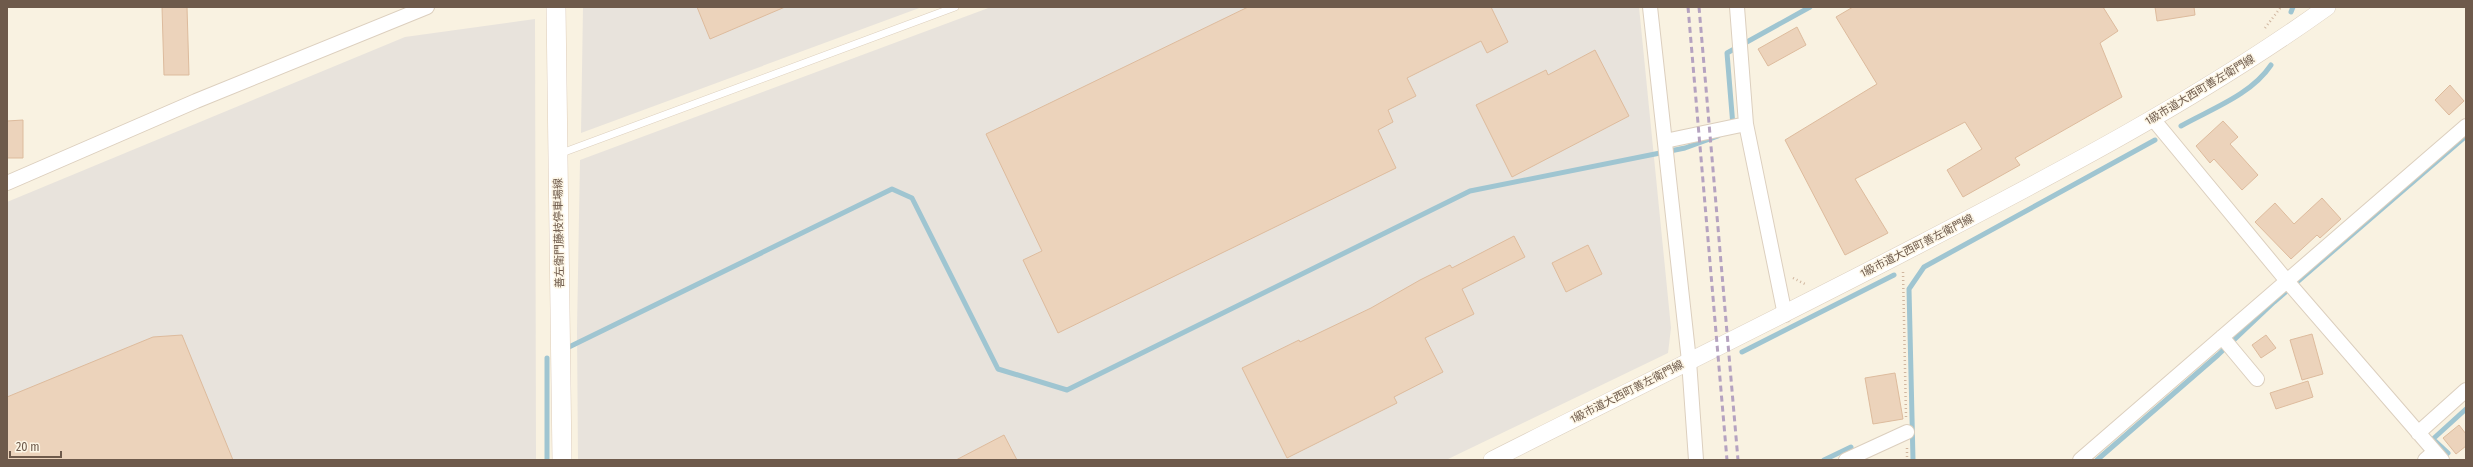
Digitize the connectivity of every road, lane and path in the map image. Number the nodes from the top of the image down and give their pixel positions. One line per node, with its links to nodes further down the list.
1 (427, 7): 14 (street)
2 (556, 7): 13 (main road, 善左衛門藤枝停車場線)
3 (955, 7): 13 (lane)
4 (1650, 7): 12 (street)
5 (1737, 7): 10 (street)
6 (2281, 7): 8 (path)
7 (2326, 7): 9 (street, 1級市道大西町善左衛門線)
8 (2262, 31)
9 (2153, 119): 15 (street, 1級市道大西町善左衛門線); 17 (street)
10 (1746, 124): 12 (street); 19 (street)
11 (2466, 126): 17 (street)
12 (1664, 141): 21 (street)
13 (558, 154): 27 (main road, 善左衛門藤枝停車場線)
14 (7, 183)
15 (1902, 253): 19 (street, 1級市道大西町善左衛門線); 24 (path)
16 (1790, 272): 18 (path)
17 (2287, 281): 20 (street); 25 (street)
18 (1808, 285)
19 (1785, 315): 21 (street, 1級市道大西町善左衛門線)
20 (2222, 337): 22 (street); 32 (street)
21 (1689, 361): 28 (street, 1級市道大西町善左衛門線); 29 (street)
22 (2257, 379)
23 (2466, 390): 25 (street)
24 (1907, 432): 30 (street); 31 (path)
25 (2418, 433): 26 (street)
26 (2434, 457)
27 (562, 460)
28 (1492, 460)
29 (1696, 460)
30 (1846, 460)
31 (1907, 460)
32 (2080, 460)

